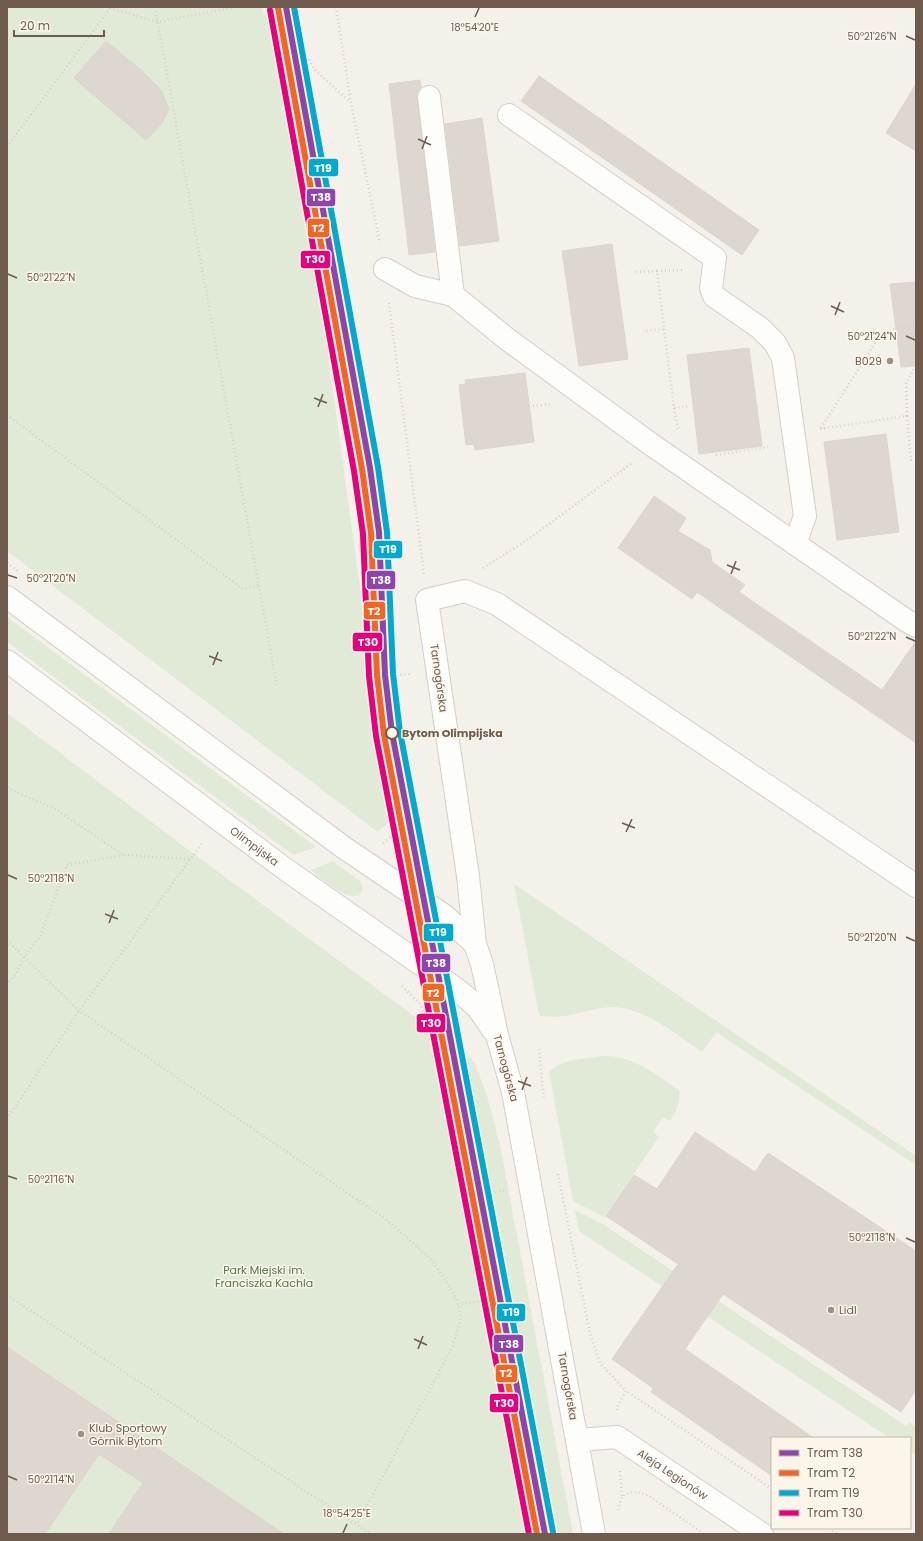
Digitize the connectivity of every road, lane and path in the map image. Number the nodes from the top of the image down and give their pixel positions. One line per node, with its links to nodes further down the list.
1 (110, 7): 6 (path); 10 (path)
2 (155, 7): 6 (path)
3 (236, 7): 6 (path)
4 (274, 7): 8 (path)
5 (336, 7): 8 (path)
6 (157, 22): 25 (path)
7 (429, 97): 13 (street)
8 (351, 103): 11 (path)
9 (509, 115): 23 (street)
10 (7, 148)
11 (385, 269): 13 (street); 27 (path)
12 (636, 272): 14 (path)
13 (453, 295): 21 (street)
14 (664, 329): 15 (path); 17 (path)
15 (643, 331)
16 (916, 365): 19 (path)
17 (689, 406)
18 (7, 415): 25 (path)
19 (907, 416): 20 (path); 22 (path)
20 (820, 429)
21 (652, 445): 23 (street); 24 (path)
22 (916, 459)
23 (795, 544): 28 (street)
24 (476, 571)
25 (259, 585): 31 (path)
26 (7, 597): 39 (street)
27 (427, 600): 37 (street); 39 (street, Tarnogórska)
28 (916, 626)
29 (7, 661): 44 (street, Olimpijska)
30 (411, 680): 34 (path)
31 (277, 687)
32 (7, 788): 35 (path)
33 (205, 840): 36 (path)
34 (376, 840)
35 (124, 855): 36 (path); 40 (path)
36 (190, 859): 43 (path)
37 (916, 886)
38 (7, 940): 40 (path)
39 (475, 944): 44 (street, Tarnogórska)
40 (24, 957): 41 (path); 43 (path)
41 (7, 984)
42 (401, 985): 50 (path)
43 (79, 1011): 47 (path); 51 (path)
44 (497, 1035): 53 (street, Tarnogórska)
45 (538, 1049): 46 (path)
46 (544, 1104)
47 (7, 1119)
48 (557, 1173): 52 (path)
49 (7, 1295): 55 (path)
50 (483, 1301): 51 (path); 57 (path)
51 (458, 1305): 55 (path)
52 (626, 1391)
53 (578, 1440): 58 (street, Tarnogórska); 60 (street, Aleja Legionów)
54 (618, 1511): 59 (path)
55 (357, 1524): 56 (path)
56 (371, 1534)
57 (527, 1534)
58 (594, 1534)
59 (704, 1534)
60 (762, 1534)

